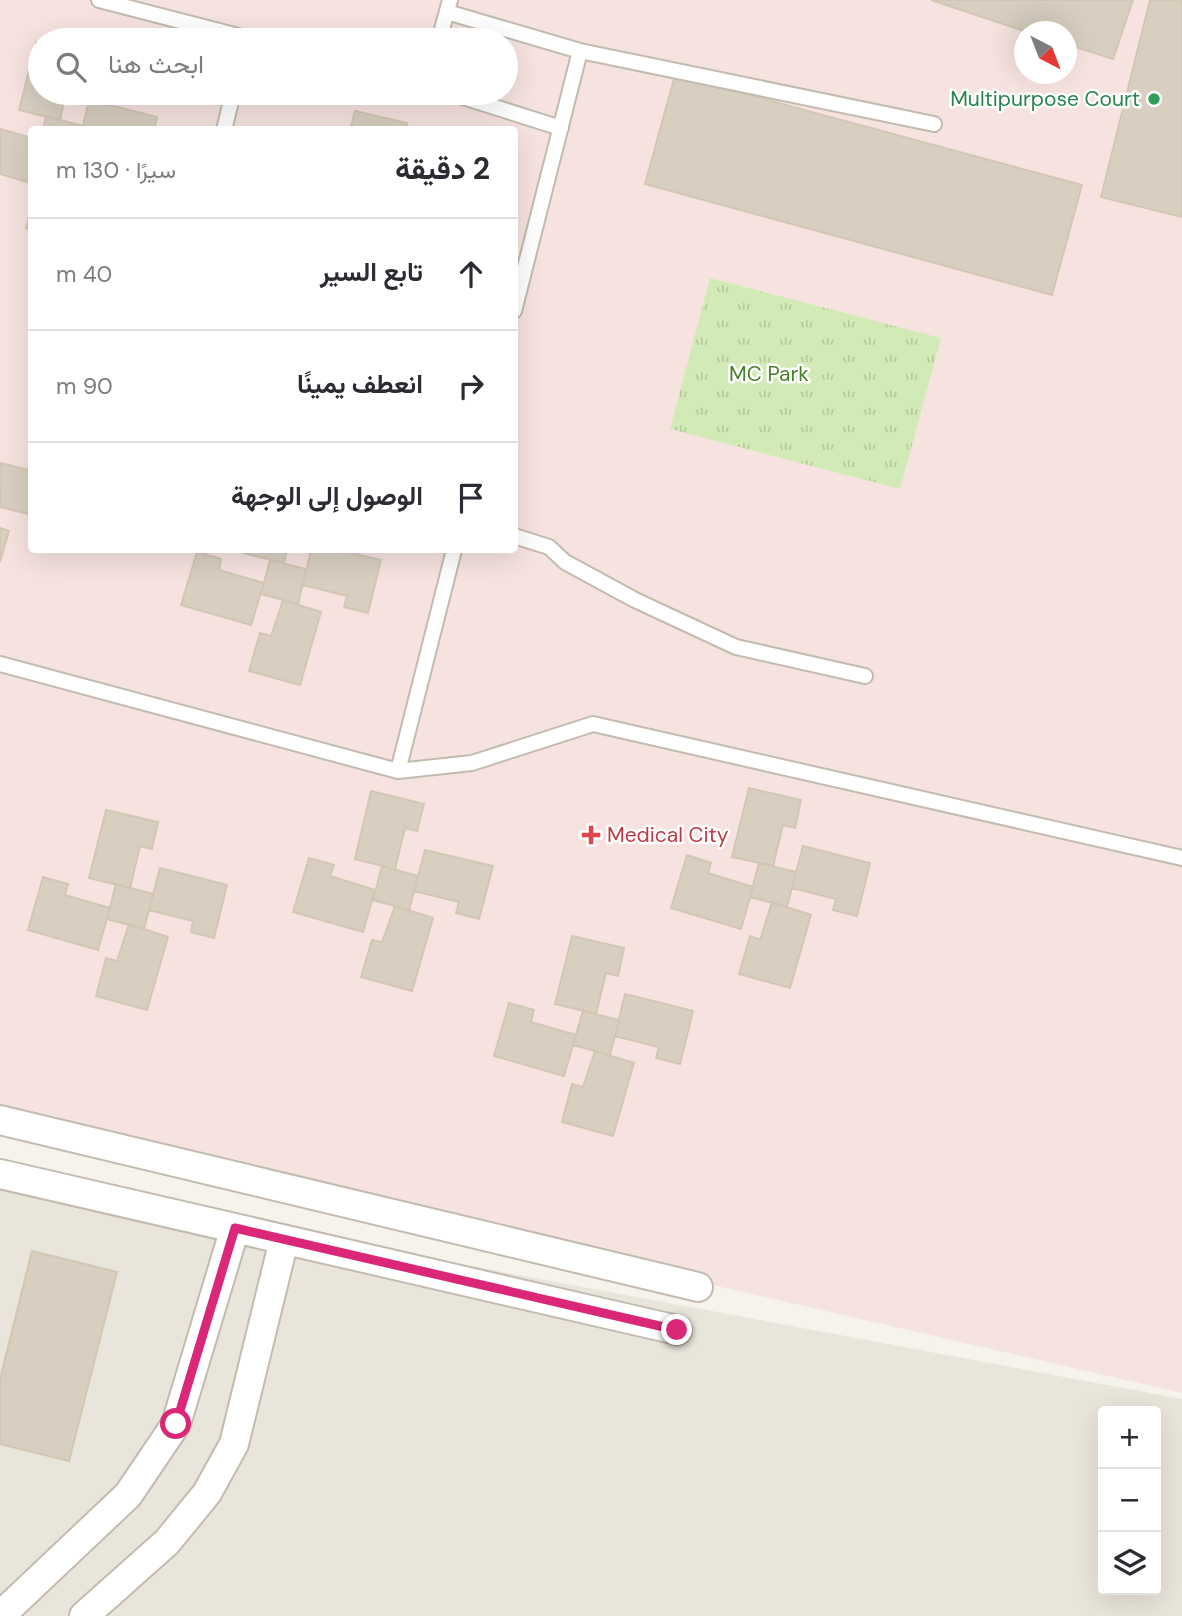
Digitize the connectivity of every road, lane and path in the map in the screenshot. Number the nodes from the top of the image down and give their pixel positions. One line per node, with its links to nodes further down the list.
1 (99, 0): 3 (lane)
2 (449, 6): 4 (lane); 5 (lane)
3 (204, 28)
4 (443, 28)
5 (513, 28)
6 (518, 30): 7 (lane)
7 (580, 51): 10 (lane); 12 (lane)
8 (230, 105): 11 (lane)
9 (488, 105): 12 (lane)
10 (934, 124)
11 (225, 126)
12 (561, 128): 13 (lane)
13 (518, 295)
14 (518, 538): 17 (lane)
15 (453, 553): 18 (lane)
16 (0, 664): 18 (lane)
17 (865, 677)
18 (398, 771): 19 (lane)
19 (1182, 858)
20 (0, 1120): 24 (street)
21 (0, 1174): 22 (street)
22 (235, 1228): 23 (street); 26 (street)
23 (284, 1240): 25 (street); 27 (street)
24 (698, 1287)
25 (677, 1330)
26 (0, 1616)
27 (84, 1616)

